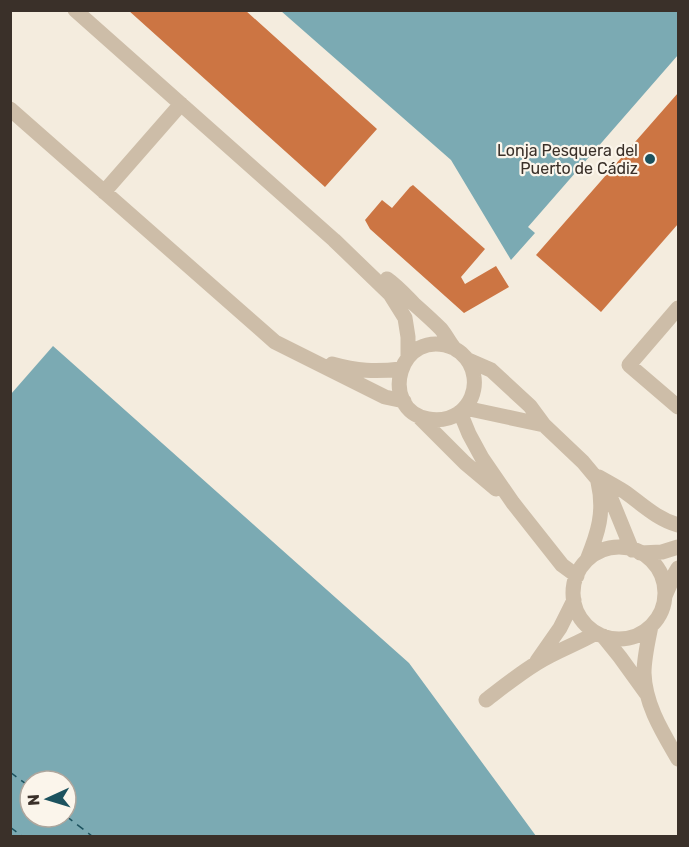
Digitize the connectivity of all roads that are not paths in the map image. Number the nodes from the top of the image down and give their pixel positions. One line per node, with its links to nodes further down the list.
1 (75, 10): 2 (lane)
2 (181, 104): 4 (lane); 5 (lane)
3 (10, 109): 4 (lane)
4 (104, 192): 8 (lane)
5 (334, 240): 7 (lane); 10 (lane)
6 (678, 308): 12 (lane)
7 (454, 348): 9 (lane); 10 (lane)
8 (300, 355): 10 (lane); 11 (lane)
9 (468, 360): 13 (lane); 15 (lane)
10 (405, 363): 11 (lane)
11 (404, 401): 14 (lane)
12 (678, 407)
13 (463, 410): 14 (lane); 15 (lane); 17 (lane)
14 (417, 415): 17 (lane)
15 (544, 425): 16 (lane)
16 (595, 476): 18 (lane); 20 (lane); 21 (lane)
17 (513, 503): 23 (lane)
18 (678, 525)
19 (678, 547): 20 (lane)
20 (636, 551): 21 (lane); 24 (lane)
21 (586, 563): 23 (lane)
22 (678, 568): 24 (lane)
23 (577, 576): 25 (lane)
24 (669, 599): 26 (lane)
25 (574, 600): 27 (lane); 28 (lane)
26 (651, 626): 27 (lane); 29 (lane)
27 (600, 634): 28 (lane); 29 (lane)
28 (535, 664): 30 (lane)
29 (648, 696): 31 (lane)
30 (486, 700)
31 (678, 759)

